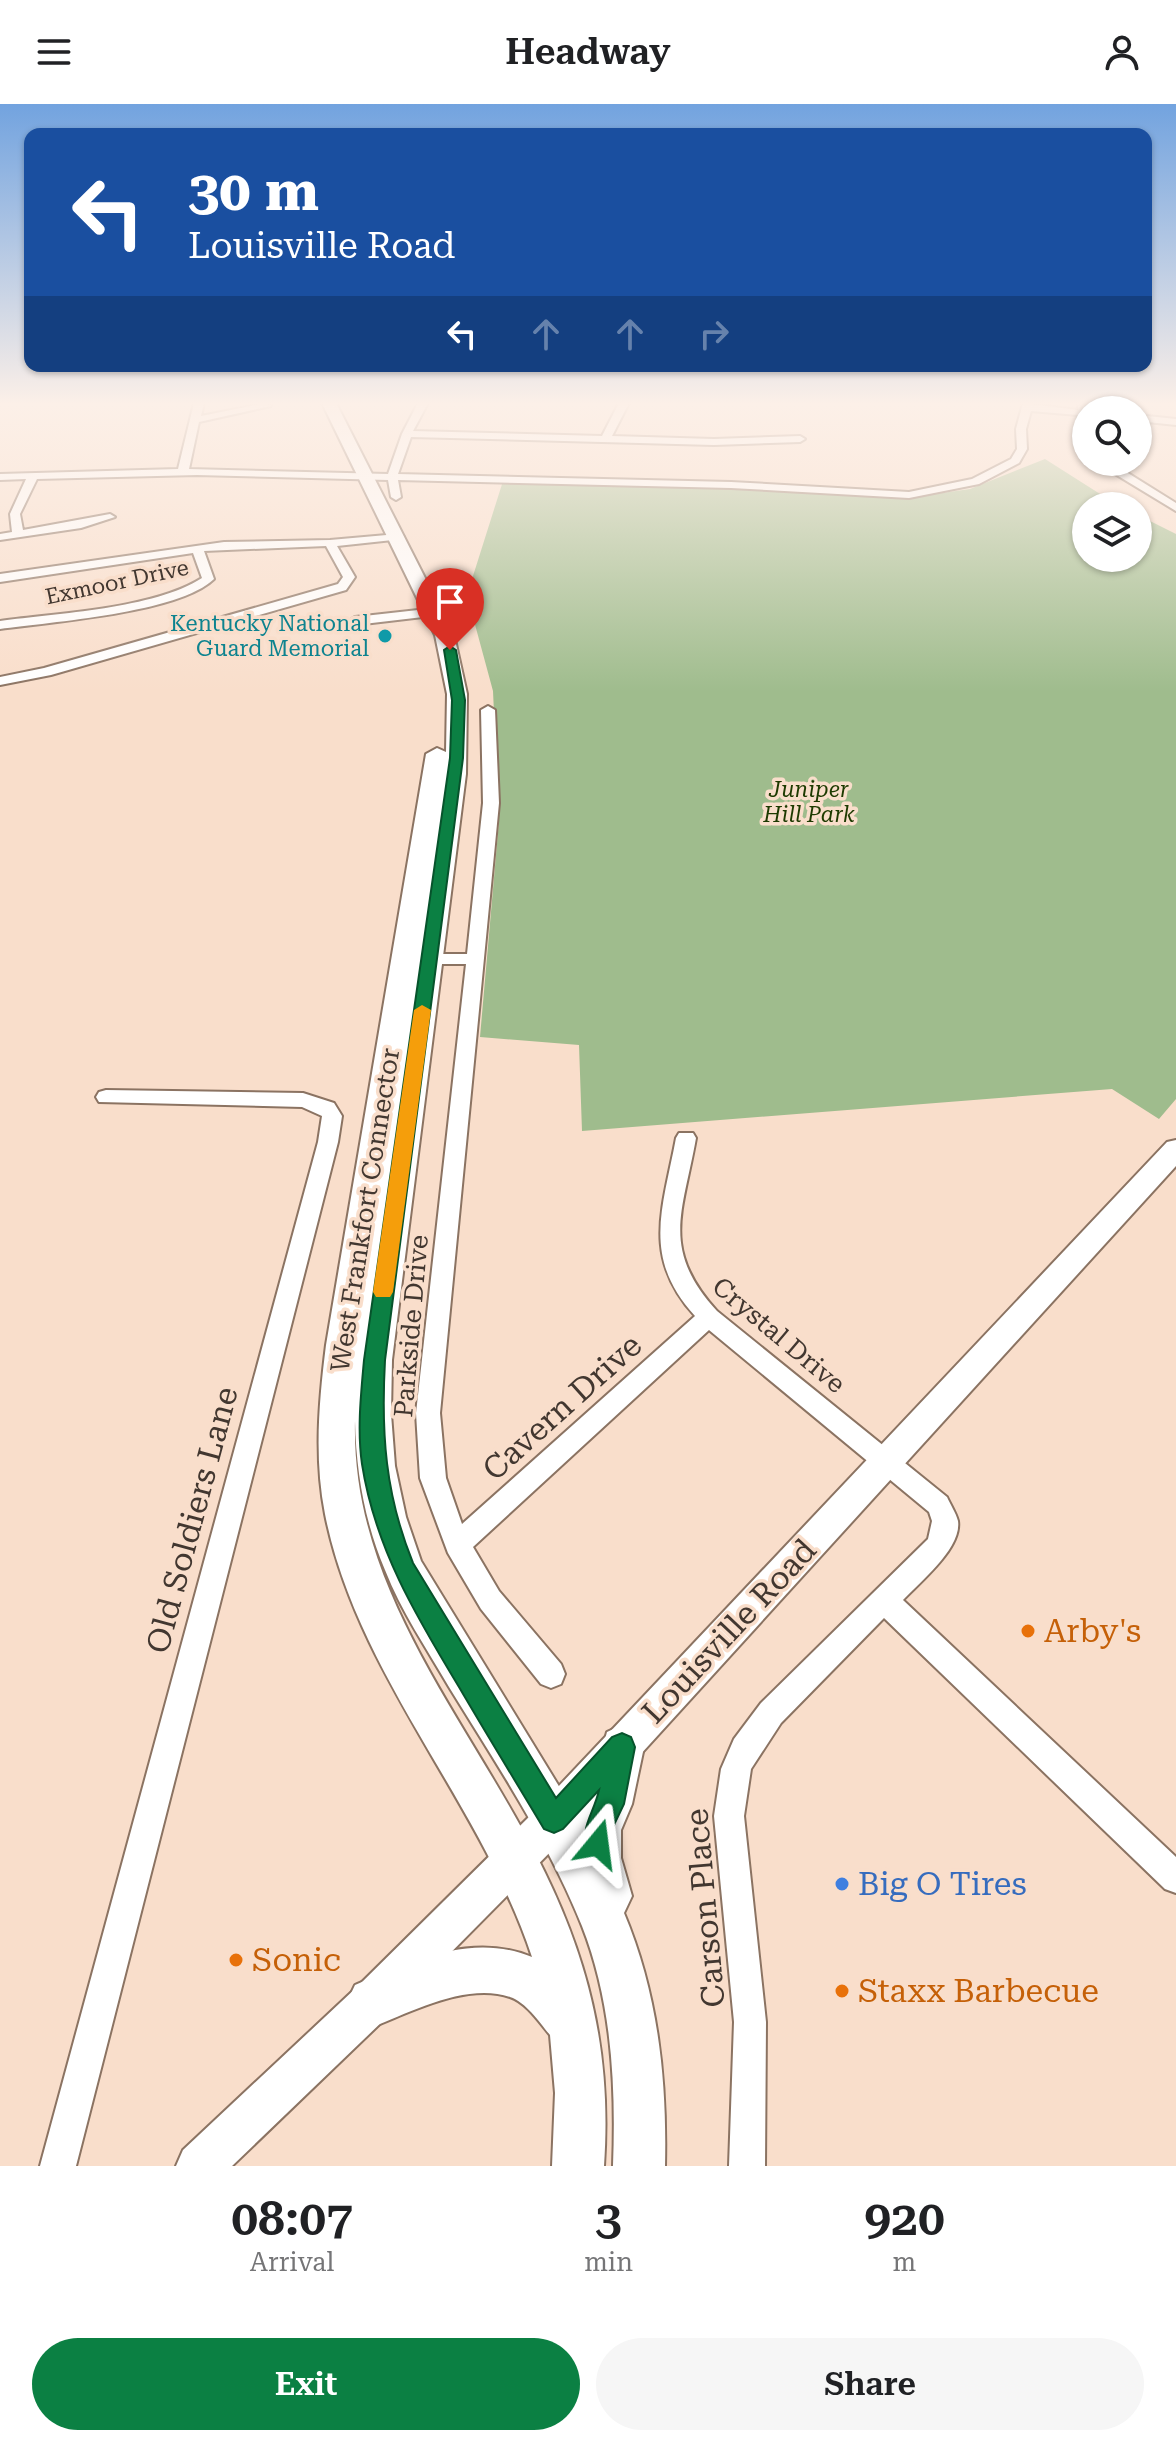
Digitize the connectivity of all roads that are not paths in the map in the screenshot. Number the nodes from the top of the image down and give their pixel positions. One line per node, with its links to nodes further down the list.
1 (377, 499): 7 (highway, West Frankfort Connector)
2 (7, 501): 3 (street)
3 (20, 501): 5 (street)
4 (110, 517): 5 (street)
5 (18, 534): 6 (street)
6 (0, 537)
7 (390, 538): 8 (street); 11 (highway, West Frankfort Connector)
8 (330, 543): 9 (street); 14 (street)
9 (197, 549): 10 (street); 13 (street, Exmoor Drive)
10 (0, 578)
11 (427, 612): 12 (street); 16 (highway, West Frankfort Connector)
12 (355, 621)
13 (0, 625)
14 (0, 681)
15 (488, 710): 17 (street, Parkside Drive)
16 (417, 959): 17 (street); 27 (highway, West Frankfort Connector); 28 (highway, West Frankfort Connector)
17 (475, 959): 23 (street, Parkside Drive)
18 (106, 1097): 33 (street, Old Soldiers Lane)
19 (686, 1138): 21 (street, Crystal Drive)
20 (1176, 1149): 22 (main road, Louisville Road)
21 (709, 1317): 22 (street, Crystal Drive); 23 (street, Cavern Drive)
22 (888, 1461): 24 (street, Carson Place); 26 (main road, Louisville Road)
23 (457, 1545): 25 (street, Parkside Drive)
24 (884, 1600): 29 (street); 37 (street, Carson Place)
25 (551, 1674)
26 (622, 1747): 27 (main road, Louisville Road); 30 (highway)
27 (554, 1820): 28 (main road, Louisville Road); 30 (highway, West Frankfort Connector)
28 (513, 1861): 31 (main road, Louisville Road); 32 (highway, West Frankfort Connector)
29 (1176, 1878)
30 (607, 1930): 36 (highway)
31 (372, 2002): 32 (highway); 34 (main road, Louisville Road)
32 (573, 2025): 35 (highway, West Frankfort Connector)
33 (58, 2166)
34 (199, 2166)
35 (578, 2166)
36 (639, 2166)
37 (747, 2166)

